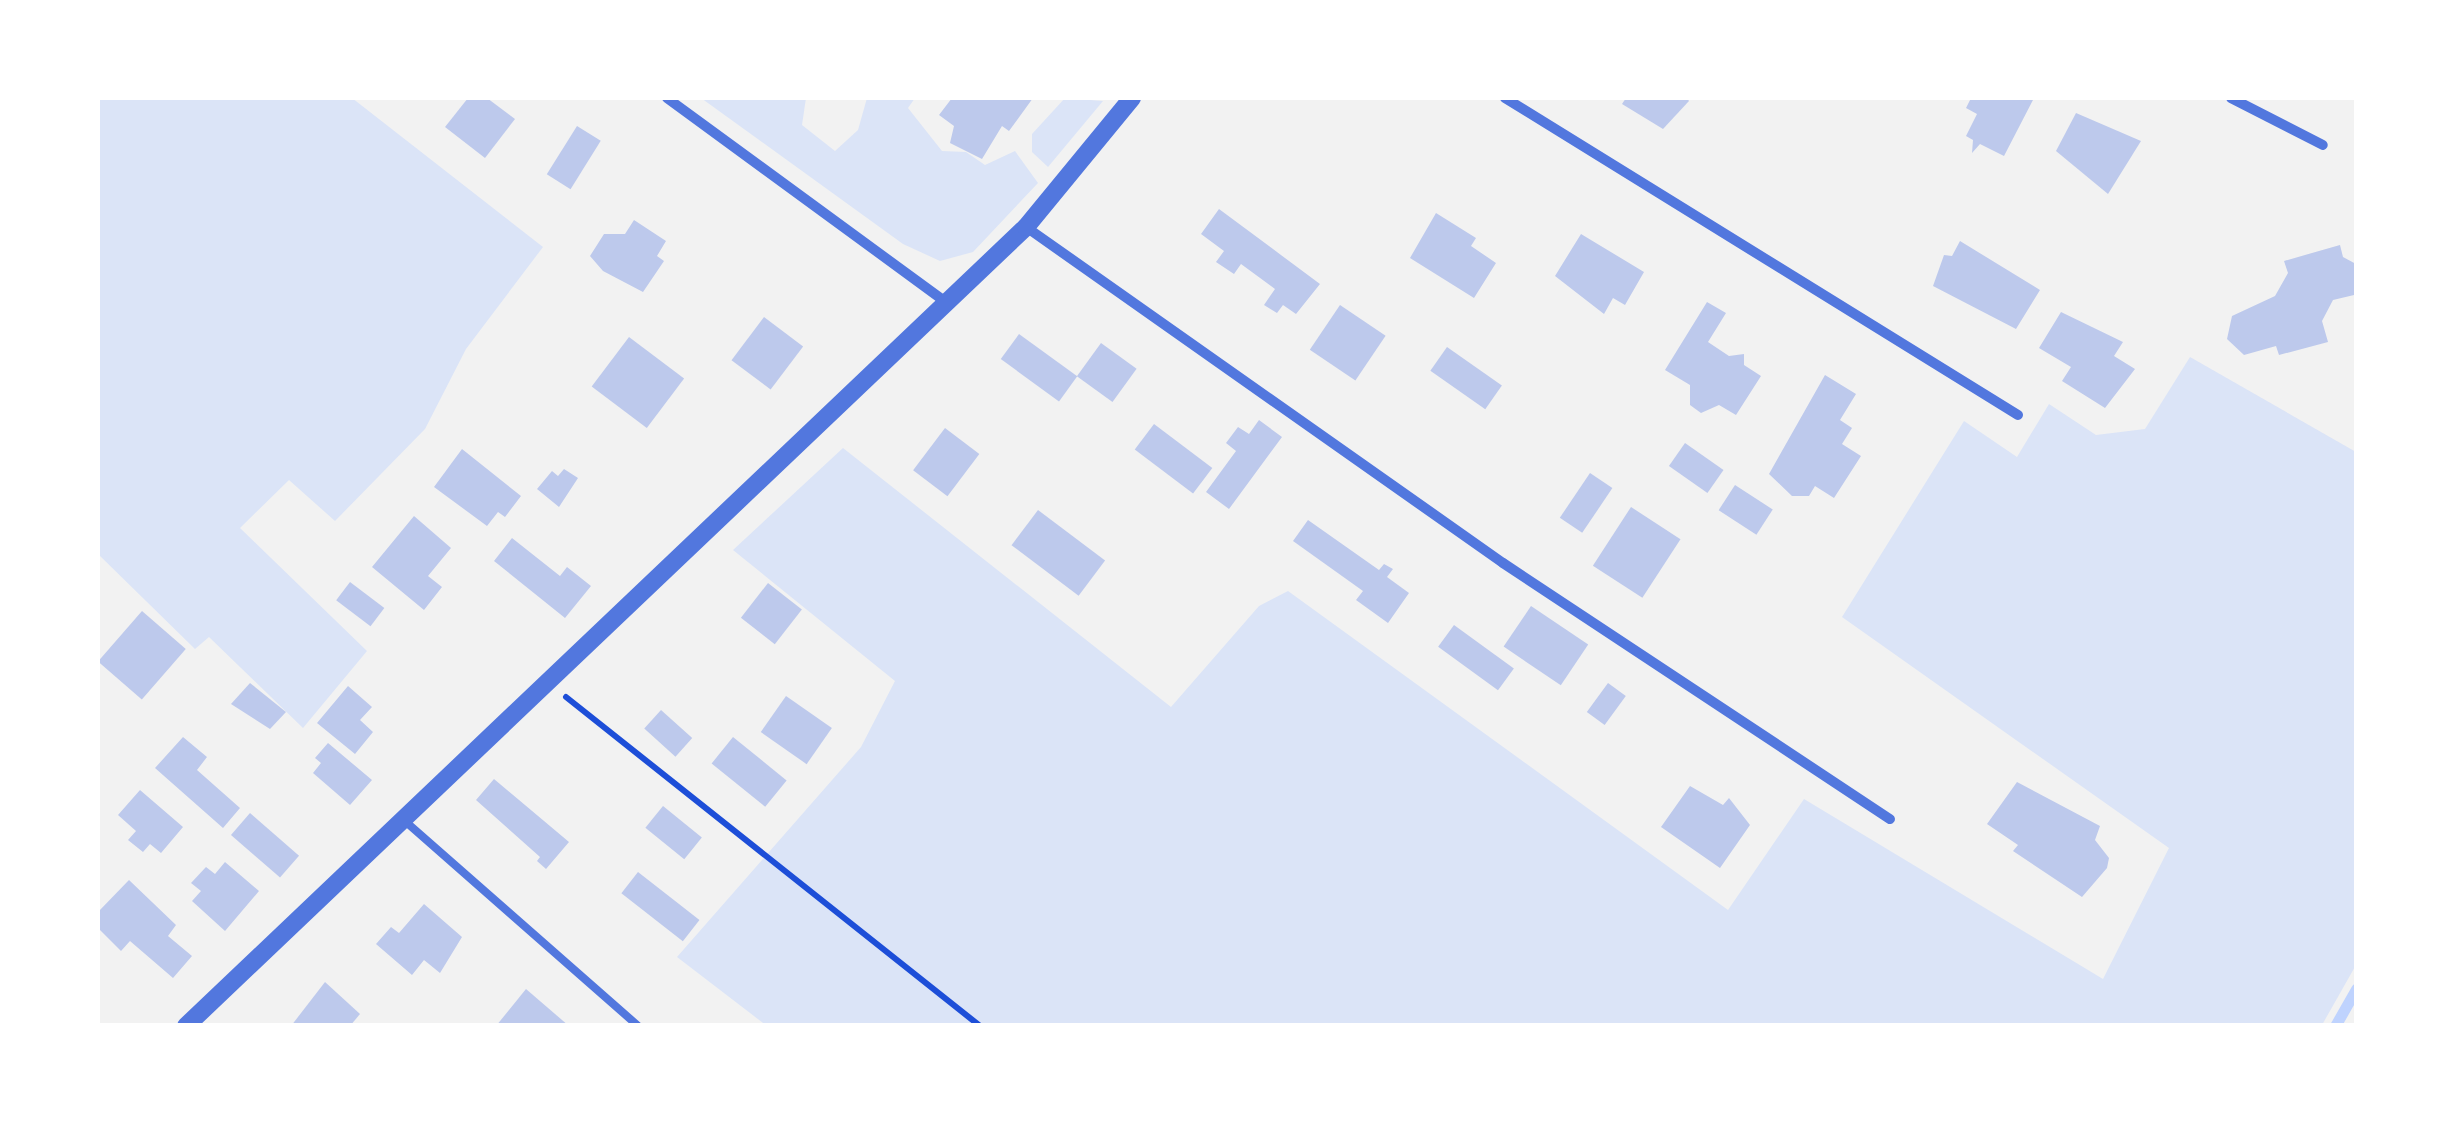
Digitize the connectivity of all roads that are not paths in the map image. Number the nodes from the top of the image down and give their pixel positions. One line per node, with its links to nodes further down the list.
1 (667, 98): 7 (street)
2 (1132, 98): 6 (street)
3 (1505, 98): 8 (street)
4 (2230, 98): 5 (street)
5 (2323, 145)
6 (1026, 228): 7 (street); 9 (street)
7 (946, 302): 10 (street)
8 (2018, 415)
9 (1890, 818)
10 (406, 822): 11 (street); 12 (lane)
11 (186, 1026)
12 (638, 1026)

